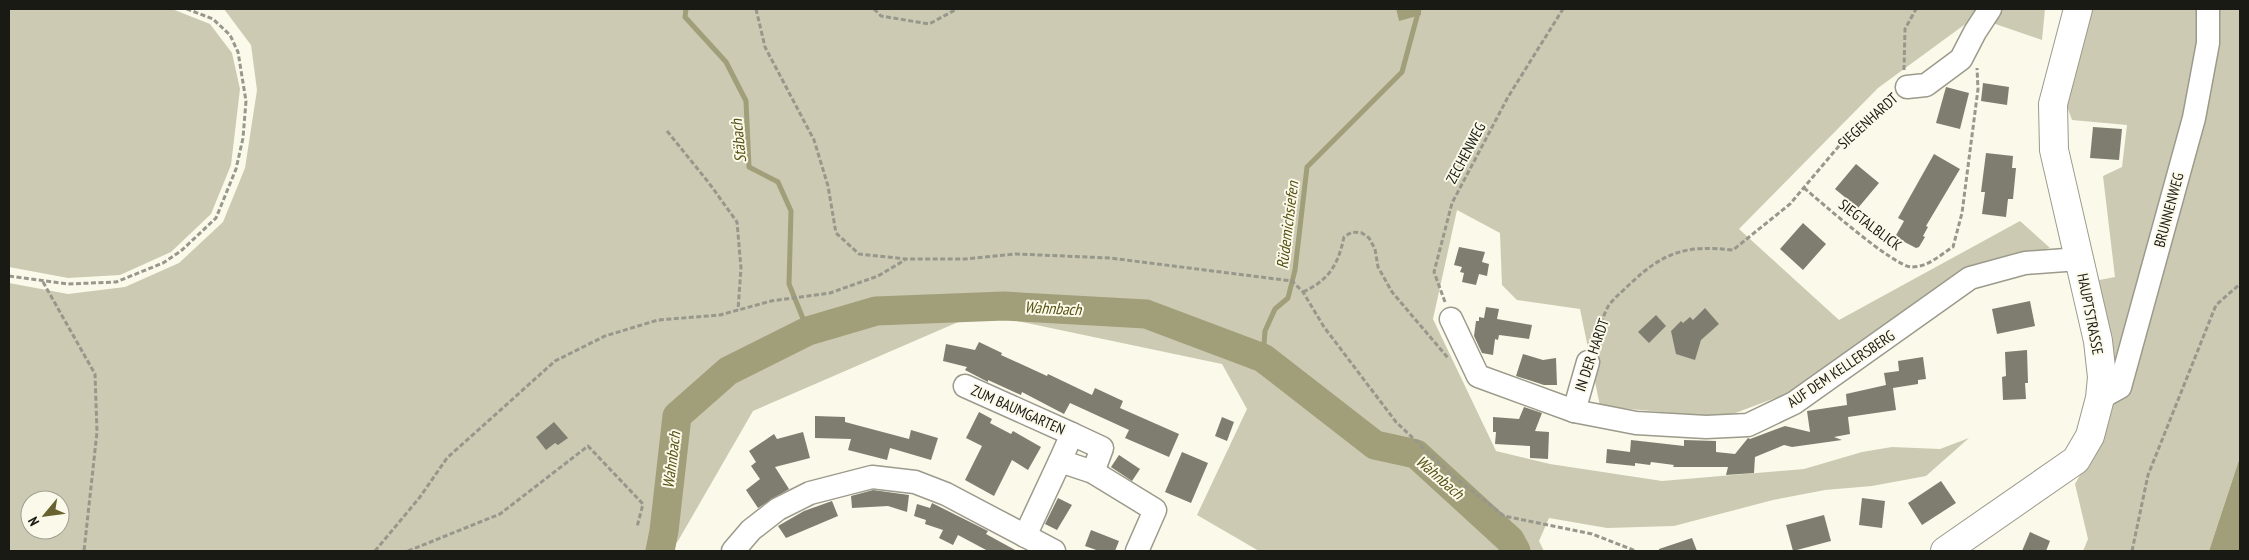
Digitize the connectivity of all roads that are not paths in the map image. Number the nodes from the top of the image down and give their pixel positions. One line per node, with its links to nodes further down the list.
1 (1990, 9): 4 (street, SIEGENHARDT)
2 (2078, 9): 5 (main road, HAUPTSTRASSE)
3 (2208, 9): 9 (street, BRUNNENWEG)
4 (1907, 87)
5 (2079, 259): 9 (main road, HAUPTSTRASSE); 10 (street, AUF DEM KELLERSBERG)
6 (1451, 319): 10 (street, AUF DEM KELLERSBERG)
7 (1588, 362): 10 (street, IN DER HARDT)
8 (965, 386): 11 (street, ZUM BAUMGARTEN)
9 (2100, 398): 18 (main road, HAUPTSTRASSE)
10 (1574, 412)
11 (1072, 434): 12 (street, ZUM BAUMGARTEN); 13 (street, ZUM BAUMGARTEN)
12 (1060, 461): 13 (street, ZUM BAUMGARTEN); 14 (street, ZUM BAUMGARTEN)
13 (1093, 472): 17 (street, ZUM BAUMGARTEN)
14 (1025, 536): 15 (street); 16 (street)
15 (733, 551)
16 (1054, 551)
17 (1137, 551)
18 (1945, 551)

